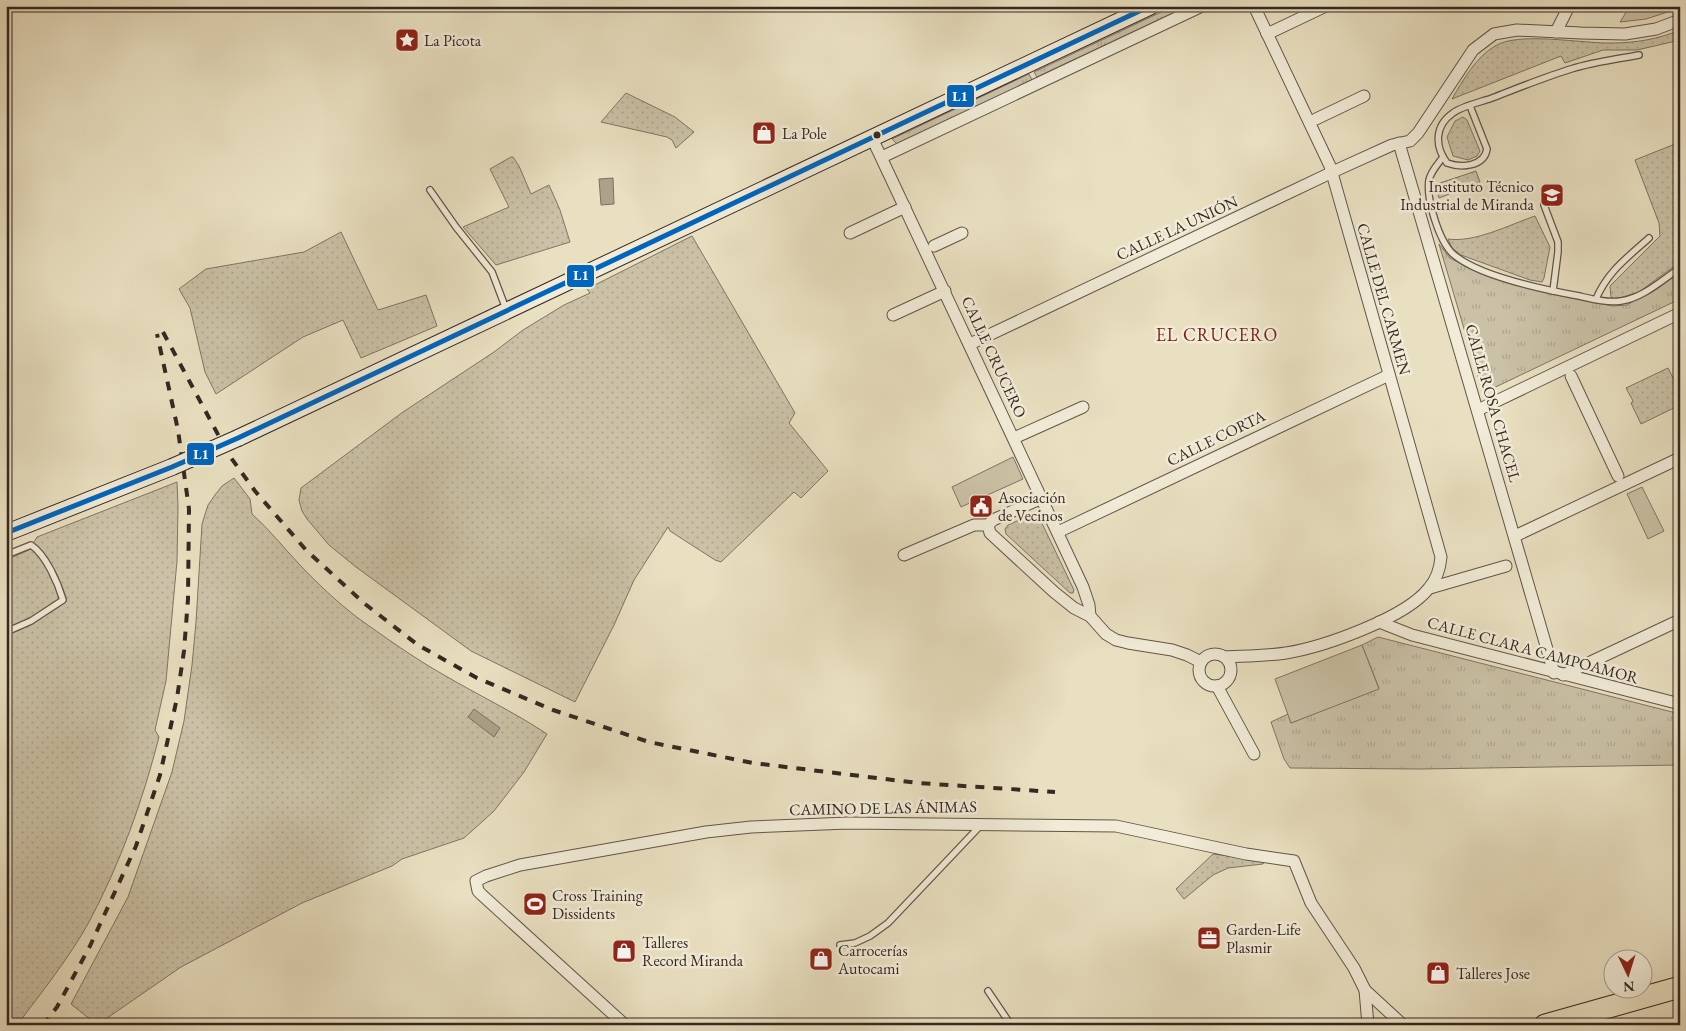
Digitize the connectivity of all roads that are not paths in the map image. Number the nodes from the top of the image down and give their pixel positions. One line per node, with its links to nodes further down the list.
1 (1151, 6): 13 (street)
2 (1202, 6): 15 (street)
3 (1254, 6): 8 (street, CALLE DEL CARMEN)
4 (1326, 6): 8 (street)
5 (1569, 6): 7 (street)
6 (1680, 20): 7 (street, CALLE LA UNIÓN)
7 (1556, 32): 14 (street, CALLE LA UNIÓN)
8 (1267, 34): 17 (street, CALLE DEL CARMEN)
9 (1639, 55): 11 (lane)
10 (1364, 96): 12 (street)
11 (1470, 106): 16 (lane); 16 (lane)
12 (1316, 119)
13 (872, 138): 15 (street, CALLE CRUCERO); 29 (street)
14 (1399, 143): 17 (street, CALLE LA UNIÓN); 36 (street, CALLE ROSA CHACEL)
15 (882, 157): 20 (street, CALLE CRUCERO)
16 (1443, 157): 27 (lane)
17 (1331, 172): 32 (street, CALLE LA UNIÓN); 33 (street, CALLE DEL CARMEN)
18 (430, 190): 29 (lane)
19 (1544, 205): 27 (lane)
20 (905, 207): 21 (street); 26 (street, CALLE CRUCERO)
21 (850, 233)
22 (962, 233): 24 (street)
23 (1649, 238): 28 (lane)
24 (934, 246)
25 (1680, 268): 28 (lane)
26 (945, 291): 31 (street, CALLE CRUCERO); 32 (street, CALLE CRUCERO)
27 (1553, 291): 28 (lane)
28 (1596, 299)
29 (507, 312): 43 (street, bridge)
30 (1680, 314): 36 (street)
31 (894, 315)
32 (970, 344): 37 (street, CALLE CRUCERO)
33 (1389, 375): 42 (street, CALLE CORTA); 48 (street, CALLE DEL CARMEN)
34 (1571, 376): 39 (street)
35 (1083, 406): 37 (street, CALLE CRUCERO)
36 (1478, 410): 44 (street, CALLE ROSA CHACEL)
37 (1014, 438): 40 (street, CALLE CRUCERO)
38 (1680, 458): 44 (street)
39 (1618, 476)
40 (1042, 498): 41 (street); 42 (street, CALLE CRUCERO)
41 (988, 525): 46 (street); 49 (street)
42 (1058, 532): 49 (street, CALLE CRUCERO)
43 (6, 533)
44 (1515, 536): 55 (street, CALLE ROSA CHACEL)
45 (6, 555): 52 (lane)
46 (904, 555)
47 (1506, 566): 48 (street)
48 (1432, 584): 51 (street)
49 (1090, 616): 54 (street)
50 (1680, 620): 55 (street)
51 (1379, 622): 53 (street); 55 (street, CALLE CLARA CAMPOAMOR)
52 (6, 632)
53 (1225, 657): 54 (street); 56 (street)
54 (1201, 662): 56 (street)
55 (1558, 674): 57 (street, CALLE CLARA CAMPOAMOR)
56 (1217, 686): 58 (street)
57 (1680, 704)
58 (1254, 754)
59 (982, 823): 60 (lane); 62 (street, CAMINO DE LAS ÁNIMAS); 64 (street, CAMINO DE LAS ÁNIMAS)
60 (840, 945)
61 (1680, 987): 68 (highway)
62 (1365, 990): 66 (street); 67 (street)
63 (988, 991): 65 (lane)
64 (625, 1025)
65 (1011, 1025)
66 (1368, 1025)
67 (1403, 1025)
68 (1545, 1025)

